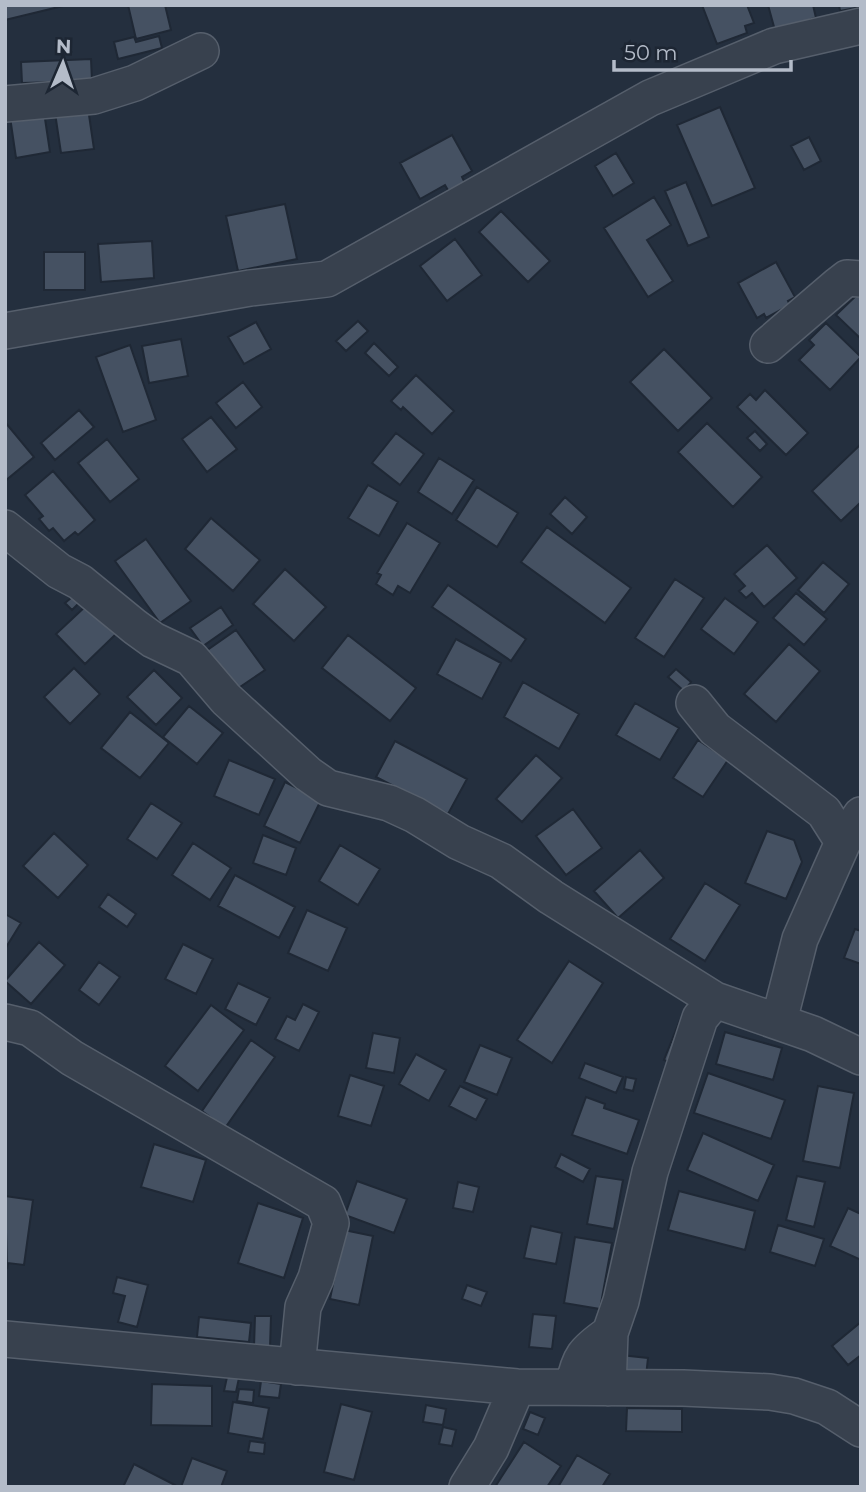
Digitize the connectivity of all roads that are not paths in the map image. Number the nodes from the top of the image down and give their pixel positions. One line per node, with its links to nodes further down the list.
1 (861, 26): 5 (street)
2 (201, 51): 3 (street)
3 (5, 104)
4 (861, 279): 6 (street)
5 (5, 331)
6 (768, 345)
7 (5, 528): 10 (street)
8 (694, 703): 9 (street)
9 (852, 828): 11 (street)
10 (715, 1000): 11 (street); 14 (street)
11 (779, 1021): 13 (street)
12 (5, 1022): 16 (street)
13 (861, 1057)
14 (610, 1333): 18 (street); 19 (street)
15 (5, 1339): 16 (street)
16 (297, 1367): 17 (street)
17 (517, 1387): 18 (street); 21 (street)
18 (573, 1387): 19 (street)
19 (608, 1388): 20 (street)
20 (861, 1429)
21 (467, 1487)

